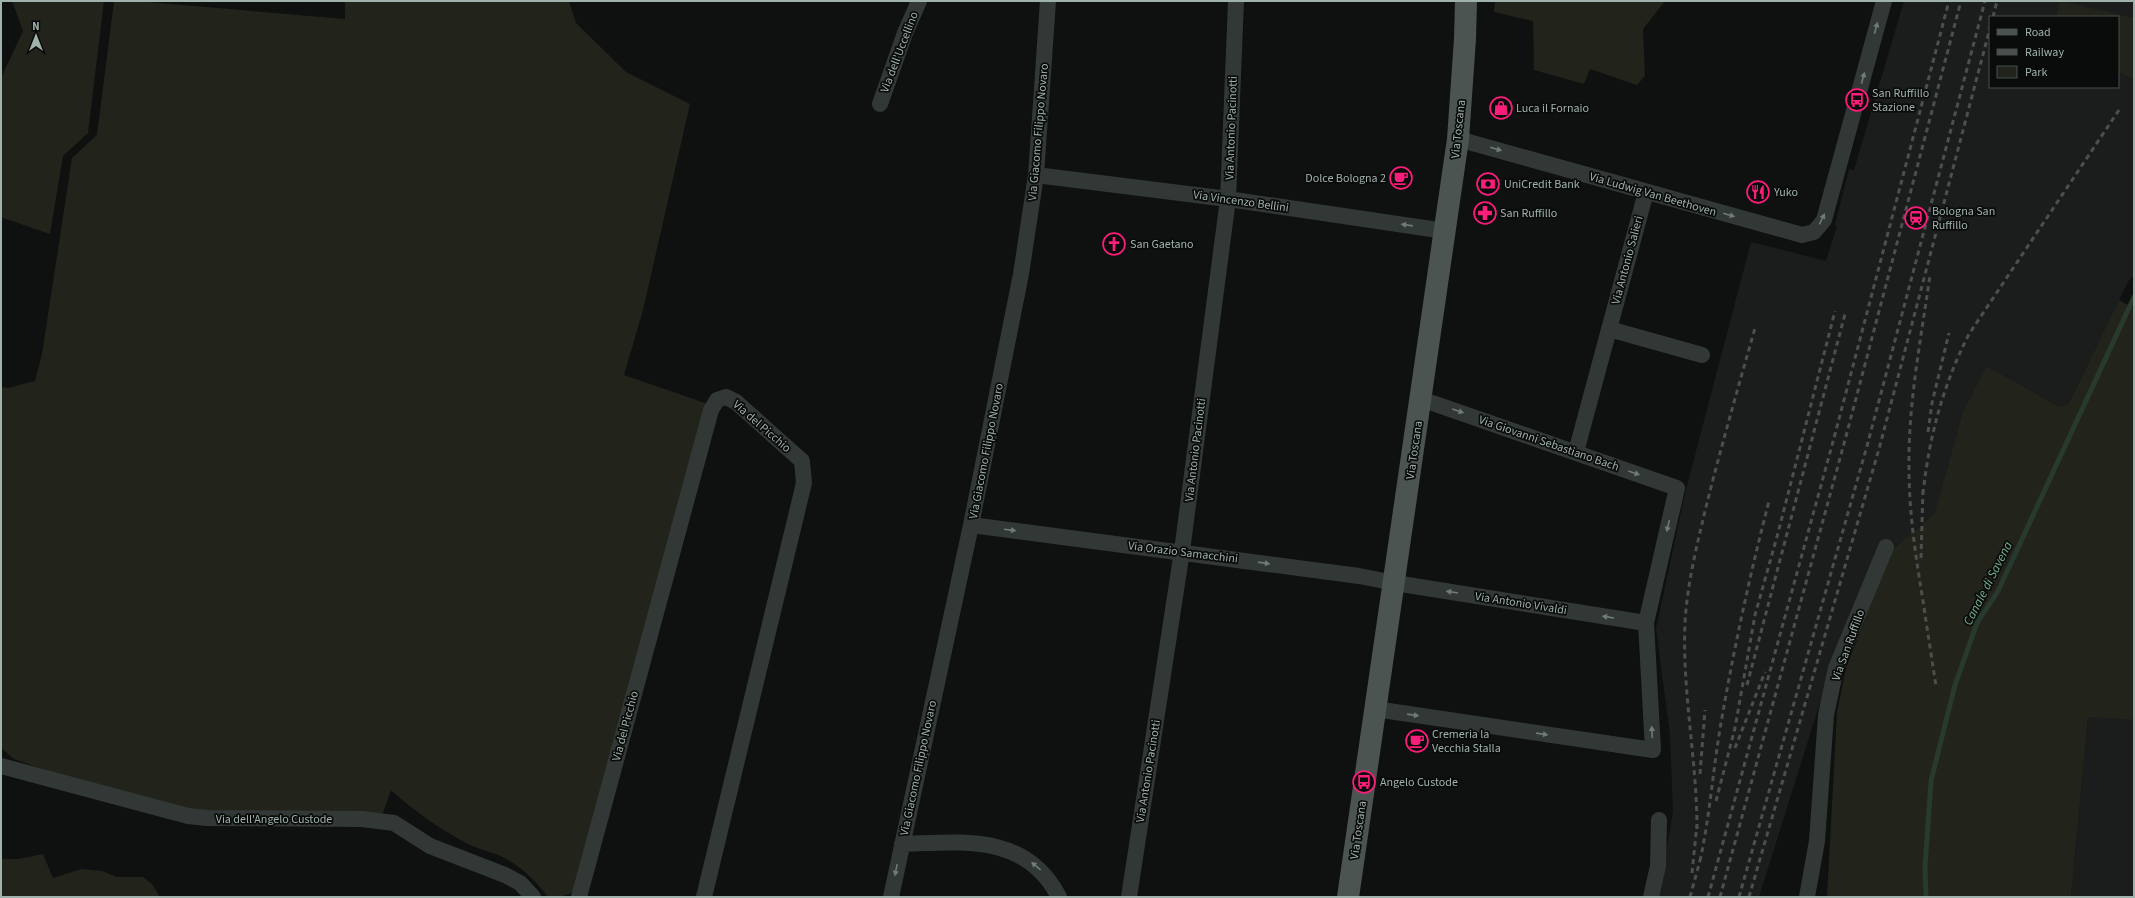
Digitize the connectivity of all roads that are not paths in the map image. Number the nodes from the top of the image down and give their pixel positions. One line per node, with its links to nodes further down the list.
1 (919, 1): 6 (street, Via dell'Uccellino)
2 (1048, 1): 8 (street, Via Giacomo Filippo Novaro)
3 (1236, 1): 10 (street, Via Antonio Pacinotti)
4 (1466, 1): 7 (main road, Via Toscana)
5 (1884, 1): 9 (street, Via Ludwig Van Beethoven, one-way to 5)
6 (880, 104)
7 (1458, 139): 9 (street, Via Ludwig Van Beethoven, one-way to 9); 11 (main road, Via Toscana)
8 (1036, 175): 10 (street, Via Vincenzo Bellini); 16 (street, Via Giacomo Filippo Novaro)
9 (1646, 192): 12 (street, Via Antonio Salieri)
10 (1228, 199): 11 (street, Via Vincenzo Bellini, one-way to 10); 18 (street, Via Antonio Pacinotti)
11 (1445, 231): 14 (main road, Via Toscana)
12 (1609, 329): 13 (street); 15 (street, Via Antonio Salieri)
13 (1702, 355)
14 (1422, 399): 15 (street, Via Giovanni Sebastiano Bach, one-way to 15); 19 (main road, Via Toscana)
15 (1576, 452): 20 (street, Via Giovanni Sebastiano Bach, one-way to 20)
16 (971, 525): 18 (street, Via Orazio Samacchini, one-way to 18); 24 (street, Via Giacomo Filippo Novaro)
17 (1886, 547): 33 (street, Via San Ruffillo)
18 (1182, 551): 19 (street, Via Orazio Samacchini, one-way to 19); 30 (street, Via Antonio Pacinotti)
19 (1395, 583): 20 (street, Via Antonio Vivaldi, one-way to 19); 21 (main road, Via Toscana)
20 (1646, 623): 21 (street, one-way to 20)
21 (1375, 709): 31 (main road, Via Toscana)
22 (1, 766): 25 (street, Via dell'Angelo Custode)
23 (1659, 820): 32 (street)
24 (902, 844): 28 (street, Via Giacomo Filippo Novaro, one-way to 28); 29 (street, one-way to 24)
25 (533, 897)
26 (580, 897): 27 (street, Via del Picchio)
27 (704, 897)
28 (891, 897)
29 (1059, 897)
30 (1129, 897)
31 (1348, 897)
32 (1651, 897)
33 (1807, 897)

